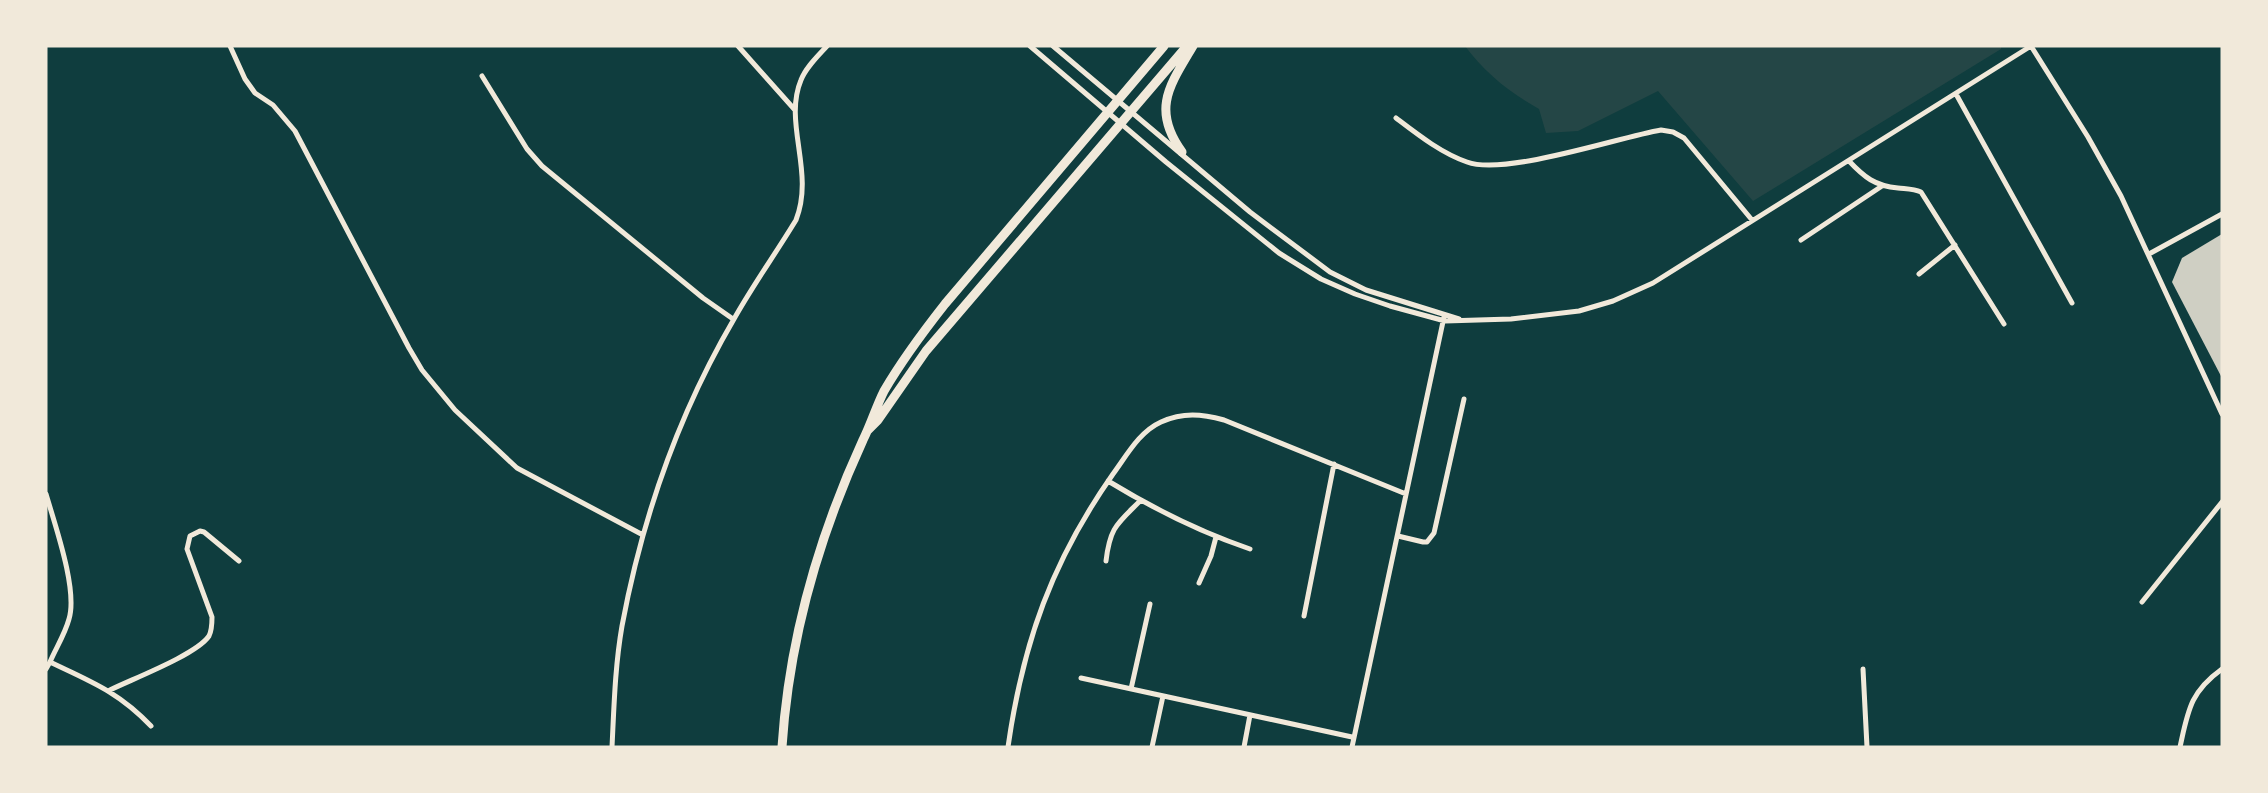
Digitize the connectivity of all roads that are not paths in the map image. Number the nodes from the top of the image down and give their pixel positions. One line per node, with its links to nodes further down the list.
1 (230, 46): 42 (street)
2 (738, 46): 13 (street)
3 (827, 46): 13 (street)
4 (1030, 46): 15 (street)
5 (1053, 46): 12 (street)
6 (1164, 46): 12 (street)
7 (1187, 46): 14 (street)
8 (1193, 46): 18 (street)
9 (2031, 46): 11 (street); 25 (street)
10 (482, 76): 29 (street)
11 (1956, 94): 19 (street); 27 (street)
12 (1118, 99): 14 (street); 15 (street)
13 (795, 110): 29 (street)
14 (1131, 110): 17 (street); 18 (street)
15 (1107, 113): 17 (street); 35 (street)
16 (1396, 118): 22 (street)
17 (1120, 124): 30 (street); 35 (street)
18 (1182, 152): 28 (street)
19 (1849, 161): 20 (street); 22 (street)
20 (1882, 186): 23 (street); 24 (street)
21 (2222, 214): 25 (street)
22 (1752, 220): 31 (street)
23 (1801, 240)
24 (1955, 245): 26 (street); 32 (street)
25 (2149, 254): 34 (street)
26 (1919, 274)
27 (2072, 303)
28 (1444, 313): 30 (street); 31 (street)
29 (733, 319): 42 (street)
30 (1444, 320): 31 (street); 39 (street)
31 (1462, 320)
32 (2004, 324)
33 (1464, 399): 43 (street)
34 (2222, 414)
35 (867, 431): 64 (street)
36 (1334, 464): 37 (street); 39 (street); 51 (street)
37 (1108, 481): 40 (street); 65 (street)
38 (46, 494): 52 (street)
39 (1406, 494): 43 (street)
40 (1140, 501): 44 (street); 47 (street)
41 (2222, 502): 49 (street)
42 (643, 535): 63 (street)
43 (1398, 536): 62 (street)
44 (1216, 538): 45 (street); 48 (street)
45 (1250, 549)
46 (240, 561): 58 (street)
47 (1106, 561)
48 (1200, 583)
49 (2142, 602)
50 (1150, 604): 57 (street)
51 (1304, 616)
52 (50, 662): 53 (street); 58 (street)
53 (46, 669)
54 (1863, 669): 69 (street)
55 (2222, 669): 70 (street)
56 (1081, 678): 57 (street)
57 (1132, 689): 59 (street)
58 (110, 690): 61 (street)
59 (1163, 696): 60 (street); 66 (street)
60 (1250, 715): 62 (street); 67 (street)
61 (151, 726)
62 (1352, 737): 68 (street)
63 (612, 747)
64 (782, 747)
65 (1008, 747)
66 (1152, 747)
67 (1244, 747)
68 (1352, 747)
69 (1867, 747)
70 (2180, 747)

